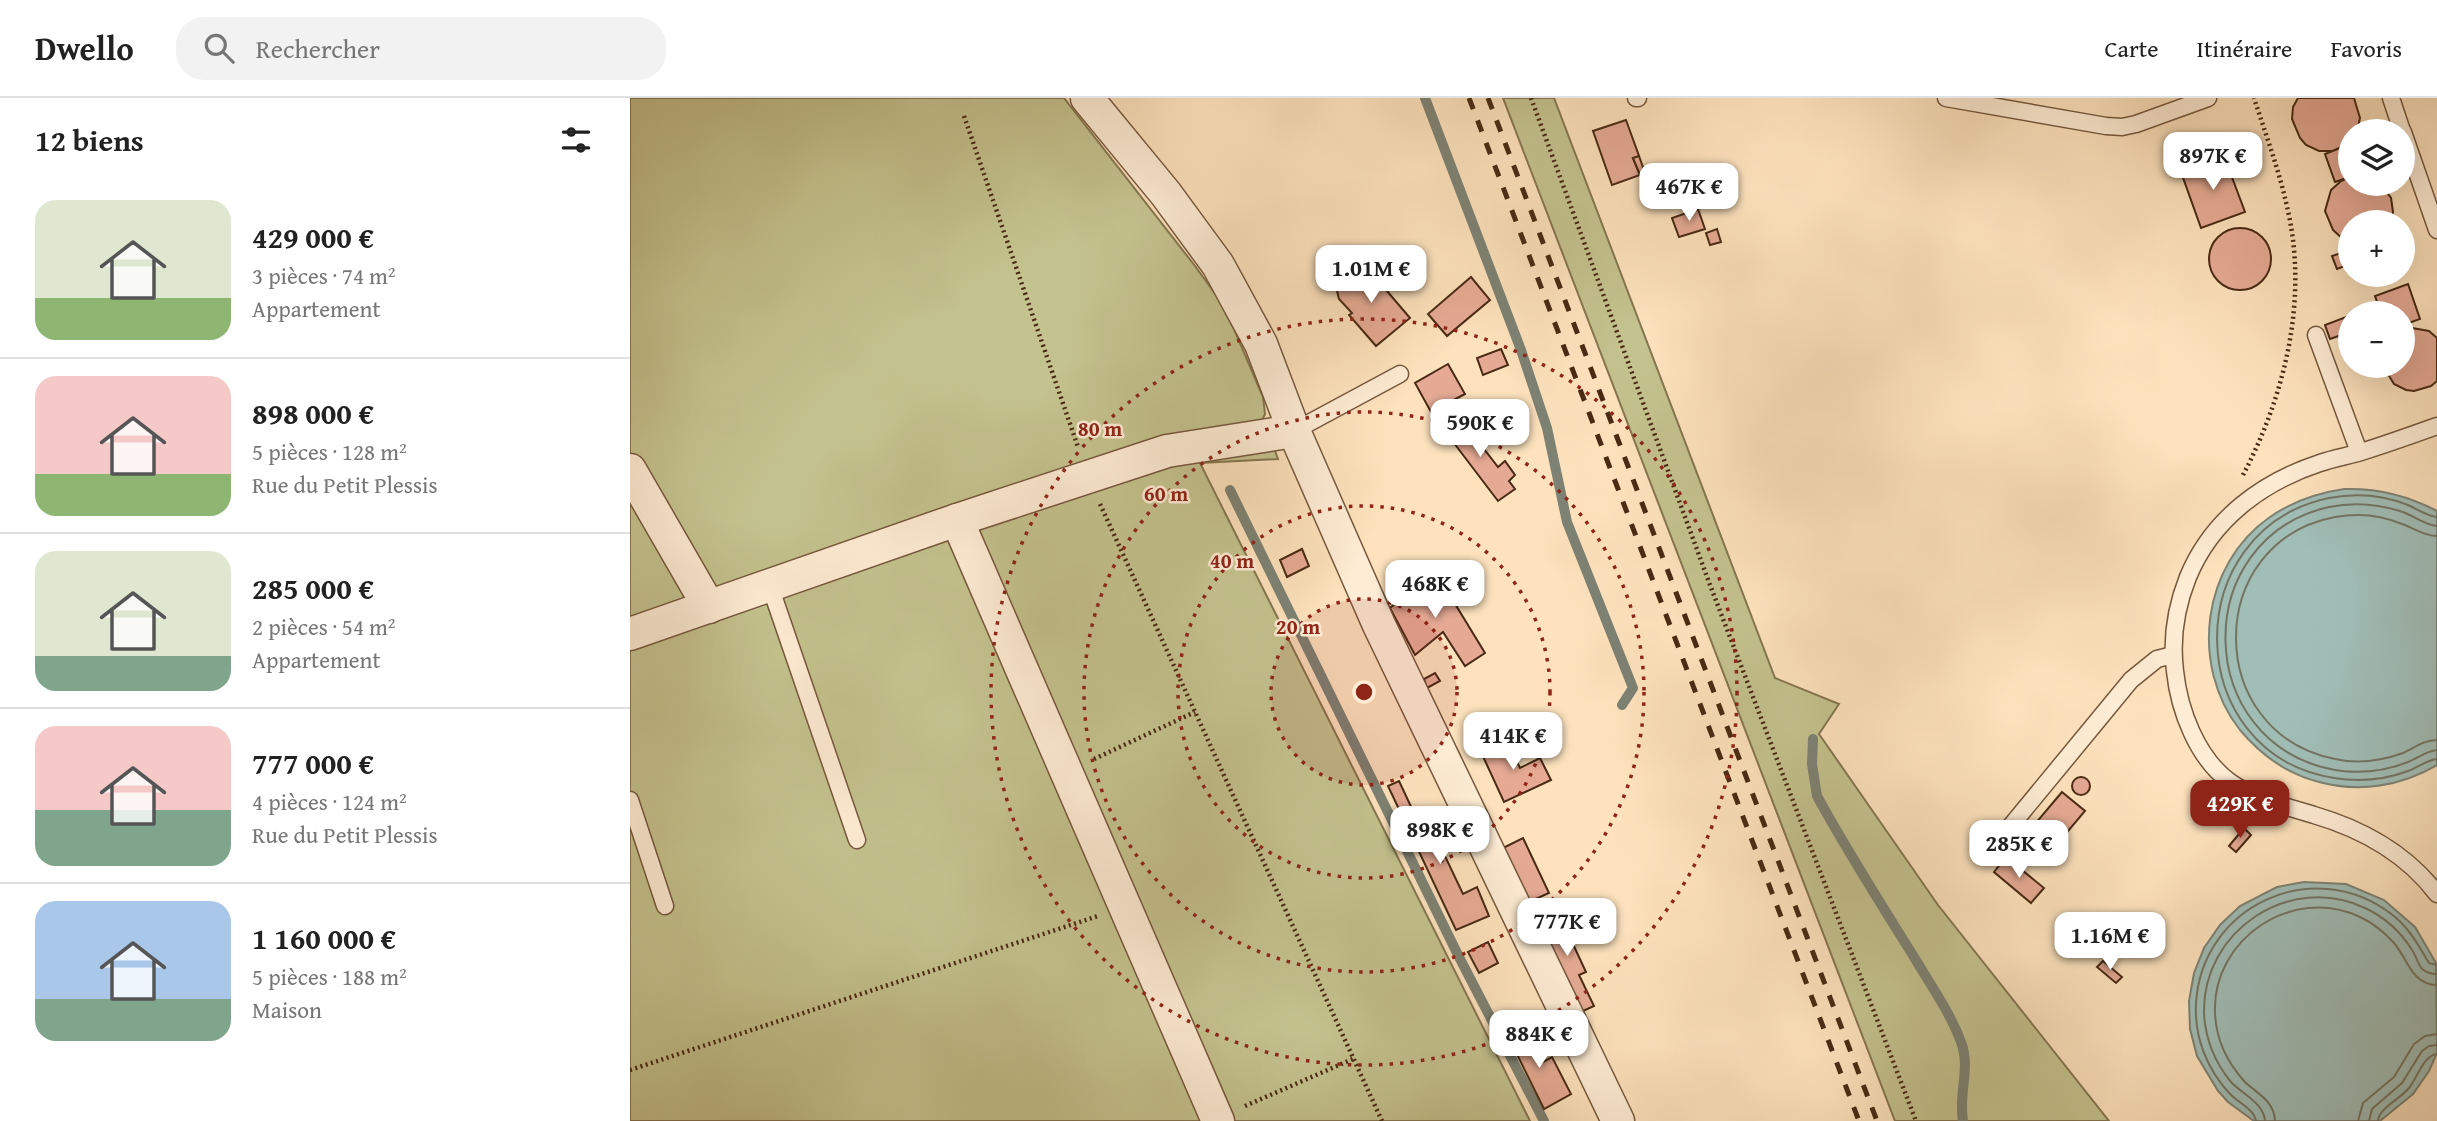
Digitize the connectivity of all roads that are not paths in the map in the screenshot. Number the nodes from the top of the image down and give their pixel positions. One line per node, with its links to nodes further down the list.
1 (1087, 98): 11 (street)
2 (1946, 98): 3 (lane)
3 (2208, 98)
4 (2391, 98): 5 (lane)
5 (2398, 119)
6 (2415, 167): 7 (lane)
7 (2437, 230)
8 (2316, 335): 12 (lane)
9 (1400, 374): 11 (lane)
10 (2437, 426): 12 (lane)
11 (1294, 431): 14 (street); 25 (street)
12 (2359, 452): 18 (lane)
13 (630, 470): 16 (street)
14 (957, 520): 15 (street); 24 (street)
15 (770, 586): 16 (street); 20 (lane)
16 (709, 607): 17 (street)
17 (630, 634)
18 (2173, 655): 21 (lane); 22 (lane)
19 (630, 800): 23 (lane)
20 (857, 840)
21 (1986, 856)
22 (2437, 894)
23 (665, 906)
24 (1218, 1120)
25 (1618, 1121)

